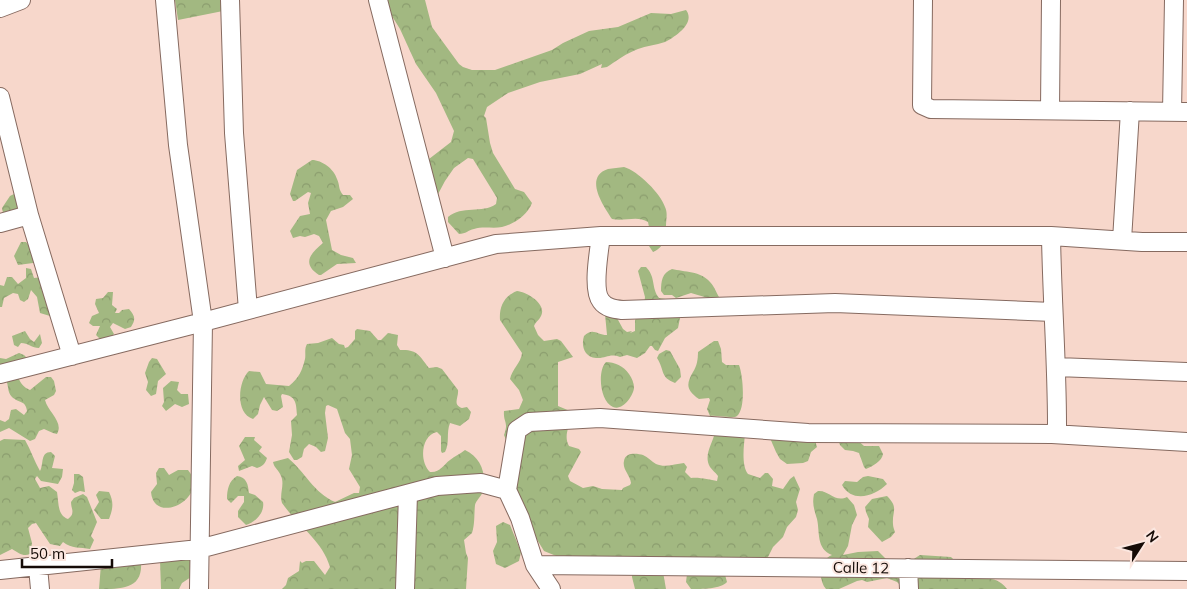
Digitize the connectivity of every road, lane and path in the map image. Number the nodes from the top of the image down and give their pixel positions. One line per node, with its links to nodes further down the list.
1 (21, 0): 8 (street)
2 (165, 0): 22 (street)
3 (230, 0): 20 (street)
4 (378, 0): 19 (street)
5 (923, 0): 10 (street)
6 (1051, 0): 10 (street)
7 (1174, 0): 12 (street)
8 (0, 8)
9 (0, 97): 13 (street)
10 (1050, 110): 11 (street)
11 (1130, 111): 12 (street); 17 (street)
12 (1180, 112)
13 (30, 215): 14 (street); 23 (street)
14 (0, 223)
15 (601, 236): 16 (street); 19 (street); 21 (street)
16 (1051, 236): 17 (street); 21 (street)
17 (1122, 240): 18 (street)
18 (1187, 242)
19 (445, 258): 20 (street)
20 (248, 310): 22 (street)
21 (1053, 312): 24 (street)
22 (203, 322): 23 (street); 31 (street)
23 (72, 356): 26 (street)
24 (1057, 367): 25 (street); 27 (street)
25 (1187, 372)
26 (0, 374)
27 (1052, 434): 28 (street); 29 (street)
28 (1187, 442)
29 (507, 490): 30 (street); 32 (street)
30 (408, 494): 31 (street); 39 (street)
31 (199, 549): 33 (street); 38 (street)
32 (535, 565): 34 (street, Calle 12); 40 (street)
33 (38, 567): 35 (street); 37 (street)
34 (908, 568): 36 (street, Calle 12); 41 (street)
35 (0, 570)
36 (1187, 571)
37 (40, 589)
38 (199, 589)
39 (405, 589)
40 (551, 589)
41 (909, 589)

